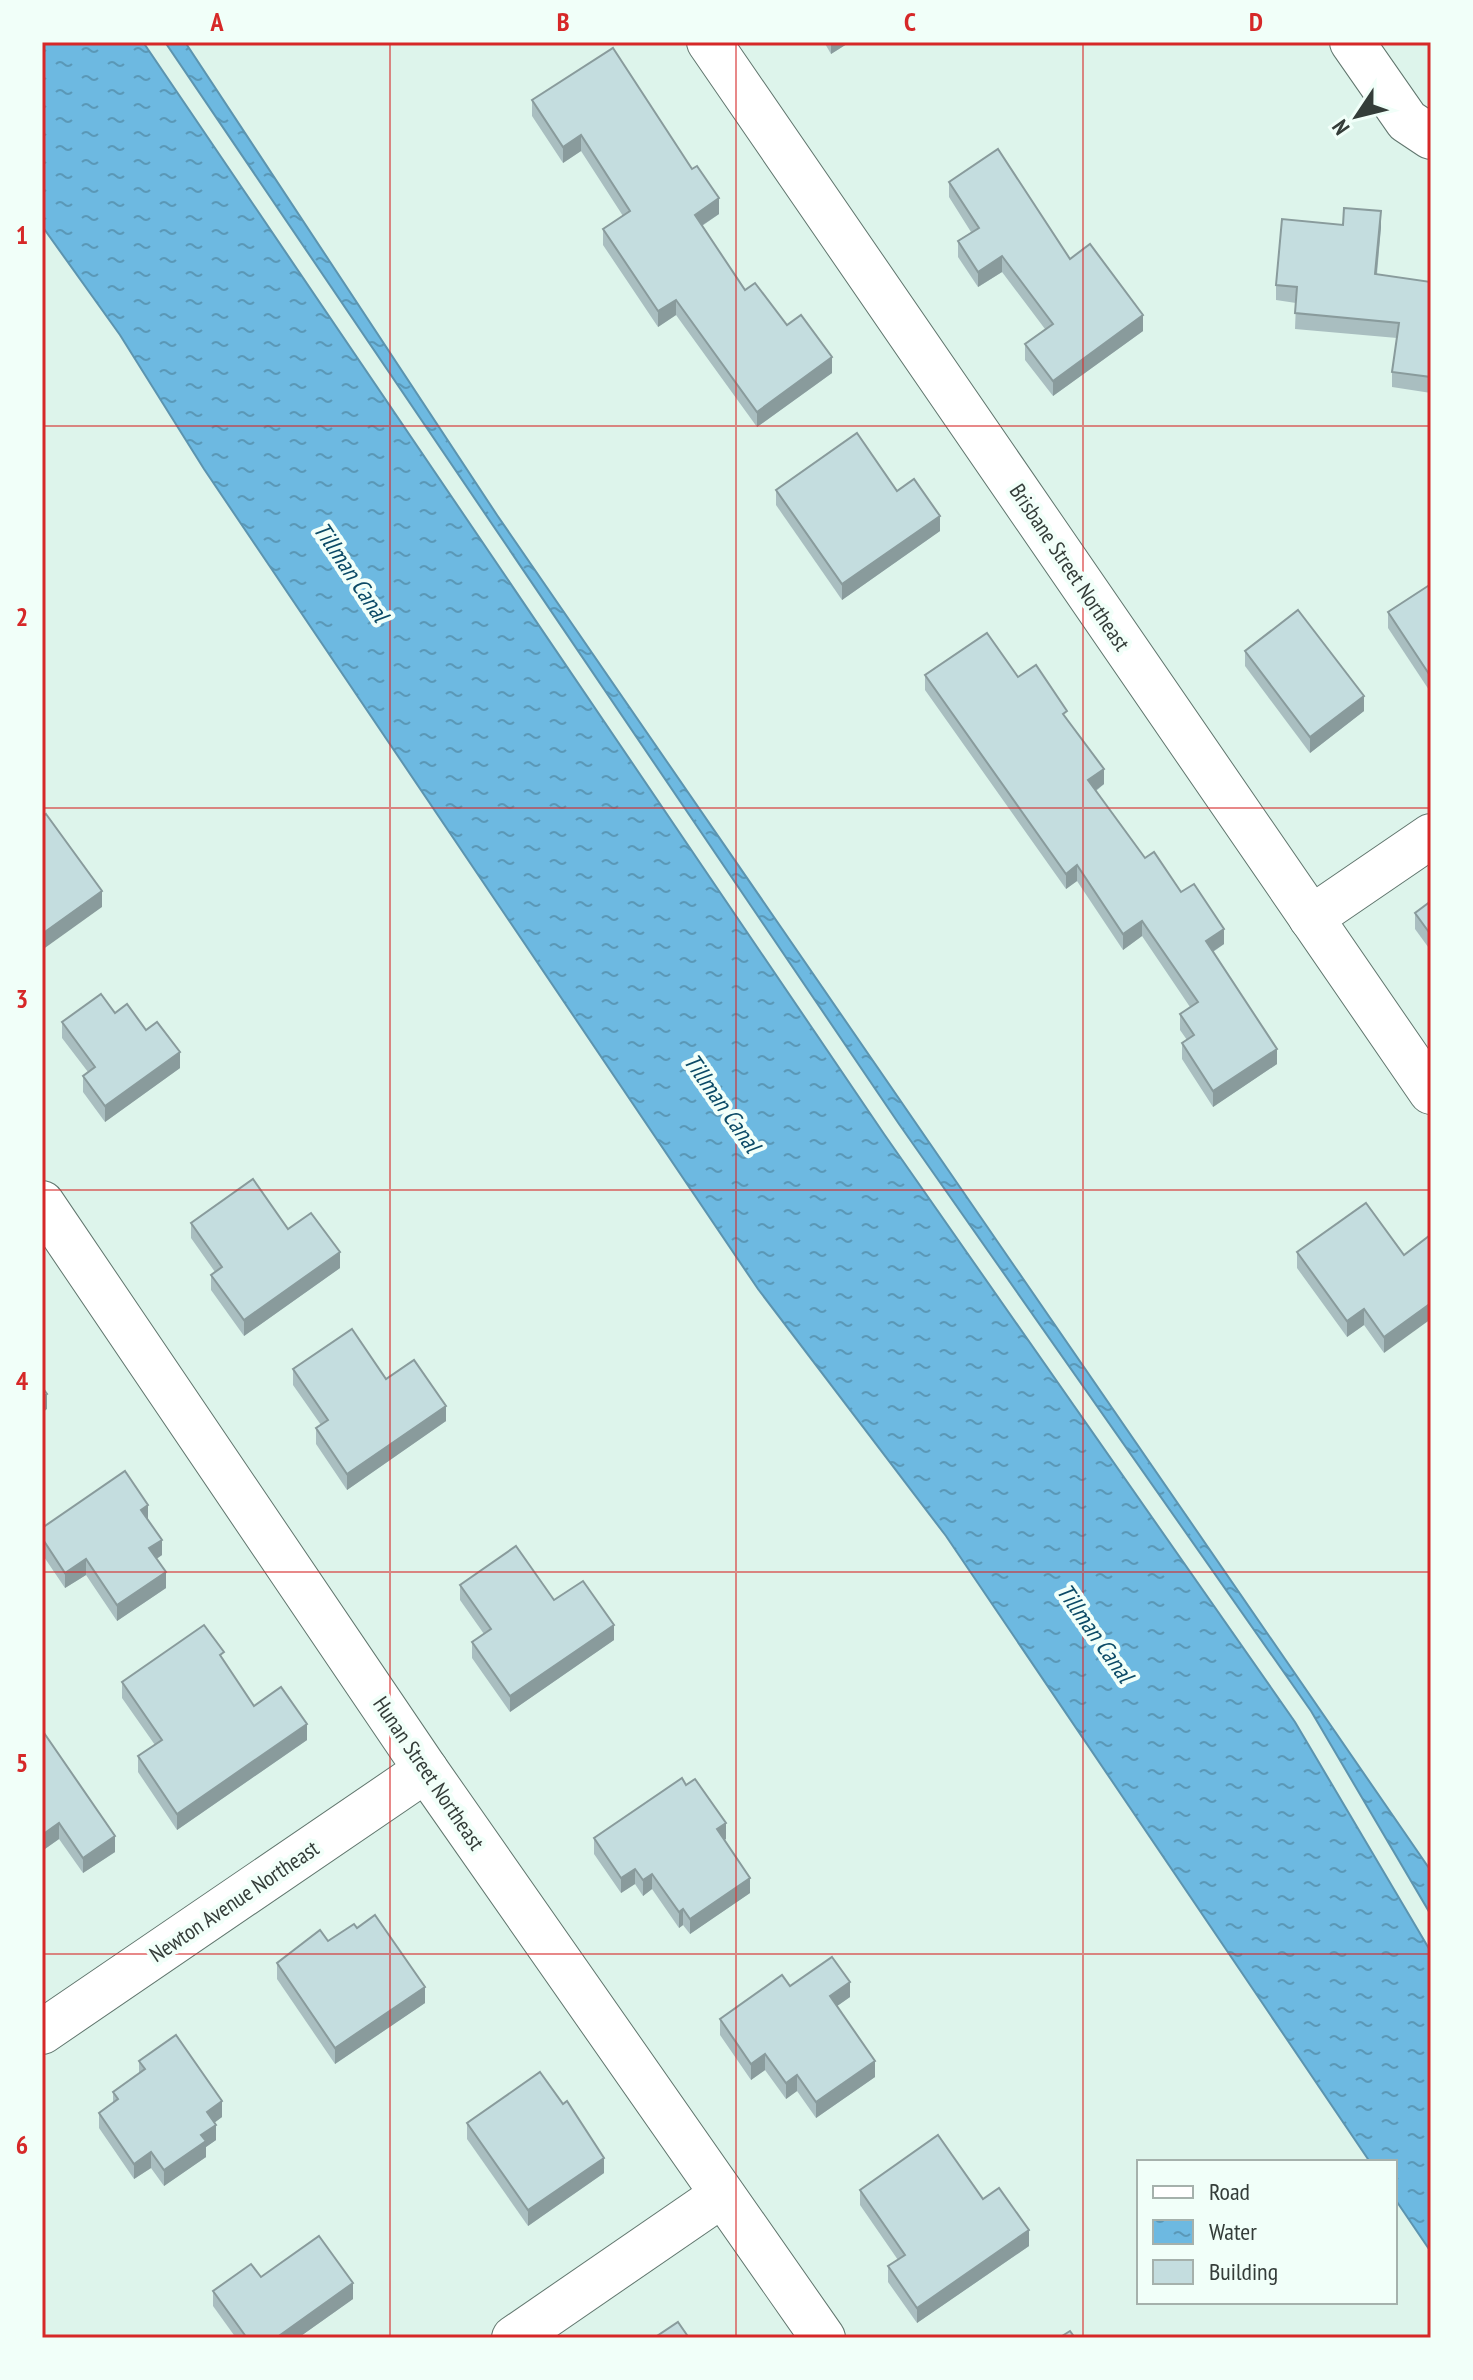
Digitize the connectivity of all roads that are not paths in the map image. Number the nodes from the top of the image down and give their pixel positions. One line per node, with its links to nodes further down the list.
1 (709, 42): 5 (street, Brisbane Street Northeast)
2 (1352, 42): 3 (street)
3 (1431, 137)
4 (1431, 836): 5 (street)
5 (1311, 918): 6 (street, Brisbane Street Northeast)
6 (1431, 1092)
7 (42, 1203): 8 (street, Hunan Street Northeast)
8 (426, 1770): 9 (street, Newton Avenue Northeast); 10 (street, Hunan Street Northeast)
9 (42, 2032)
10 (722, 2195): 11 (street); 12 (street, Hunan Street Northeast)
11 (514, 2338)
12 (823, 2338)

